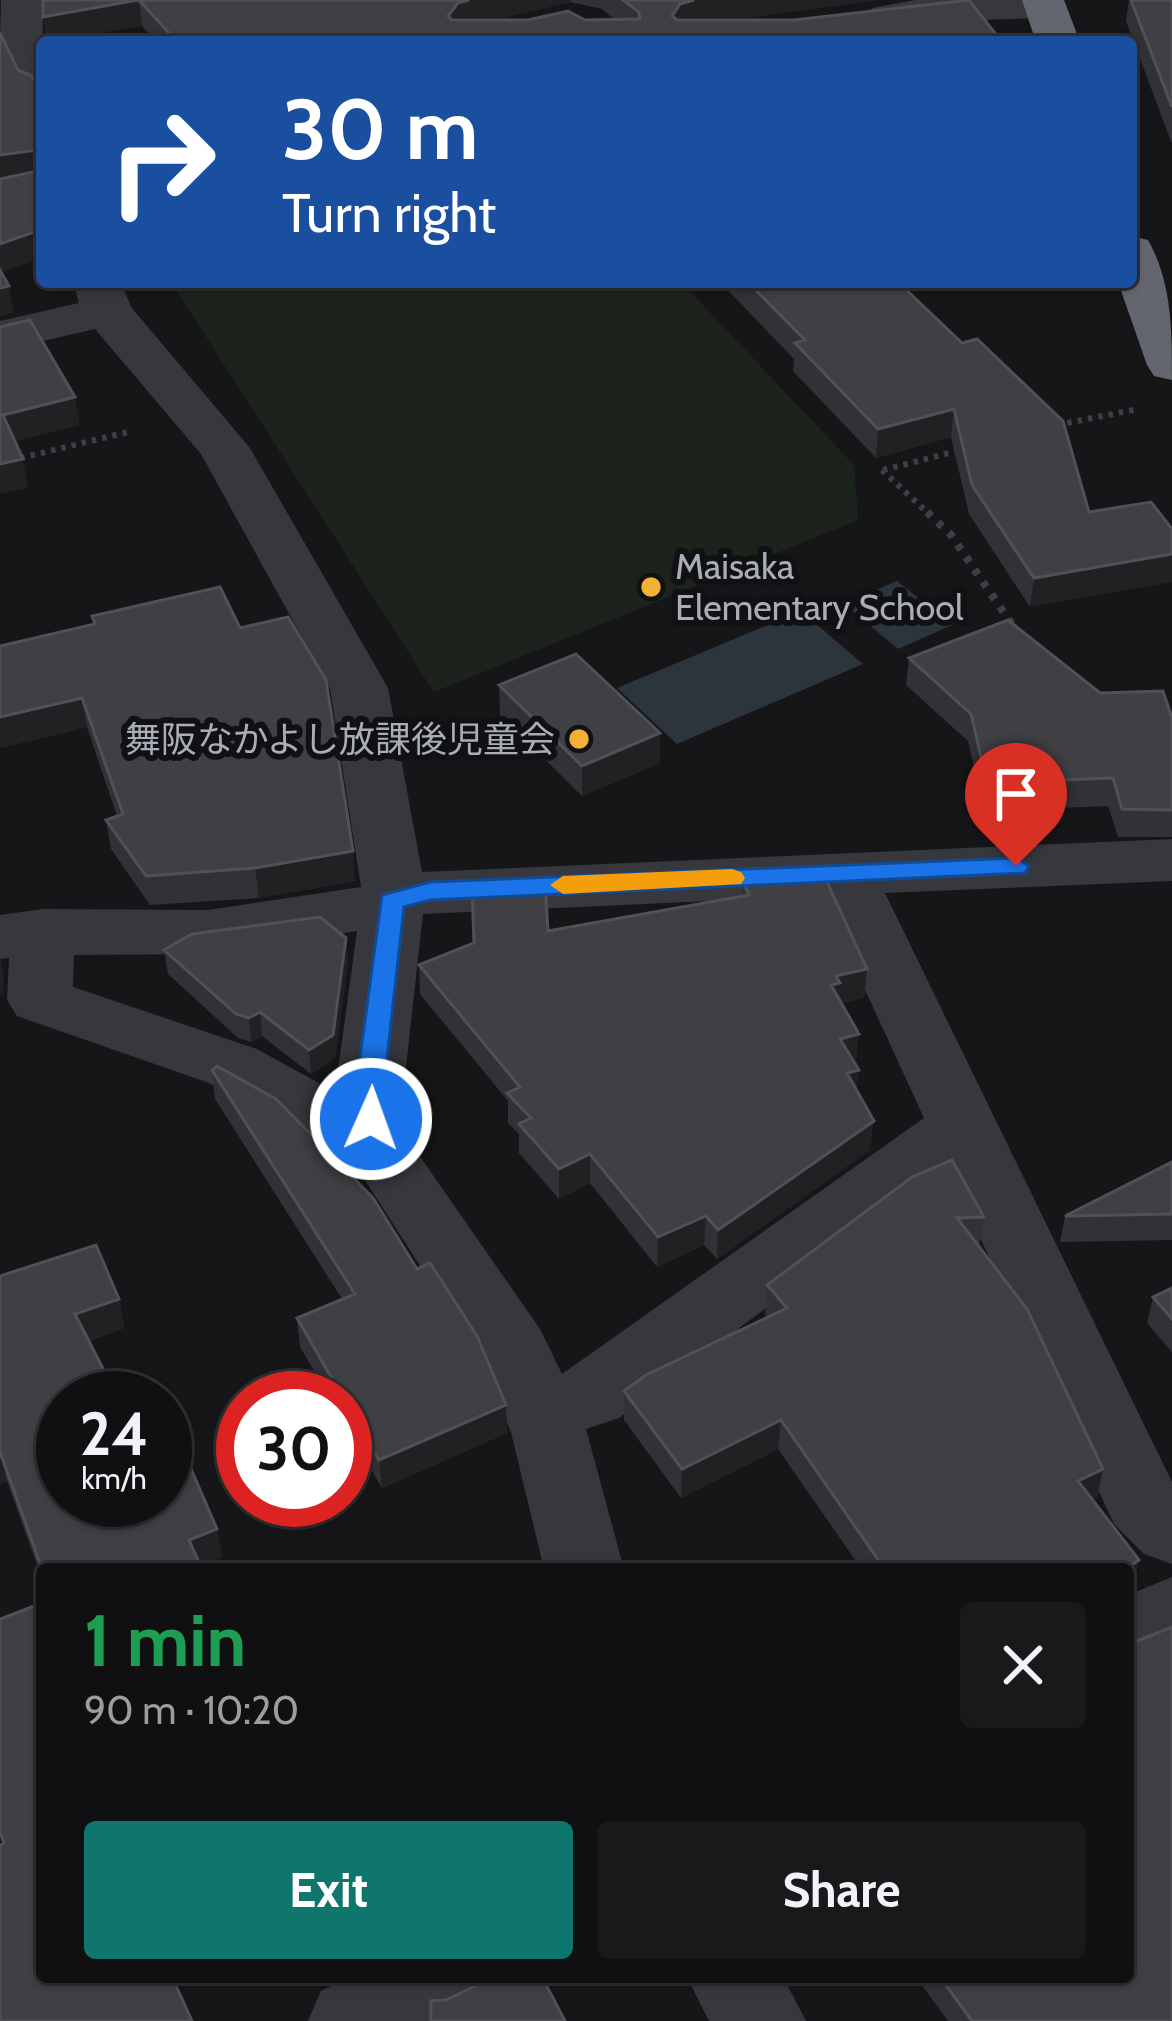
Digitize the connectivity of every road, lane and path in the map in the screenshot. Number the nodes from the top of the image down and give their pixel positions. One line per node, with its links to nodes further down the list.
1 (22, 0): 4 (street)
2 (1048, 16): 3 (street)
3 (856, 21)
4 (36, 72)
5 (1137, 267): 8 (highway)
6 (102, 297): 7 (street); 10 (street)
7 (0, 336)
8 (1172, 365)
9 (1138, 409): 11 (path)
10 (195, 414): 13 (path); 17 (street)
11 (1052, 426)
12 (967, 448): 14 (path)
13 (0, 464)
14 (1016, 629)
15 (1172, 860): 16 (street)
16 (850, 873): 17 (street); 20 (street)
17 (392, 902): 18 (street); 19 (street)
18 (22, 934): 19 (street)
19 (371, 1119): 21 (street)
20 (965, 1132): 21 (street); 22 (street)
21 (540, 1410): 23 (street)
22 (1172, 1531)
23 (582, 1563)
24 (1172, 1611): 25 (street)
25 (1134, 1631)
26 (432, 1983): 28 (street)
27 (735, 1983): 29 (street)
28 (353, 2021)
29 (761, 2021)

